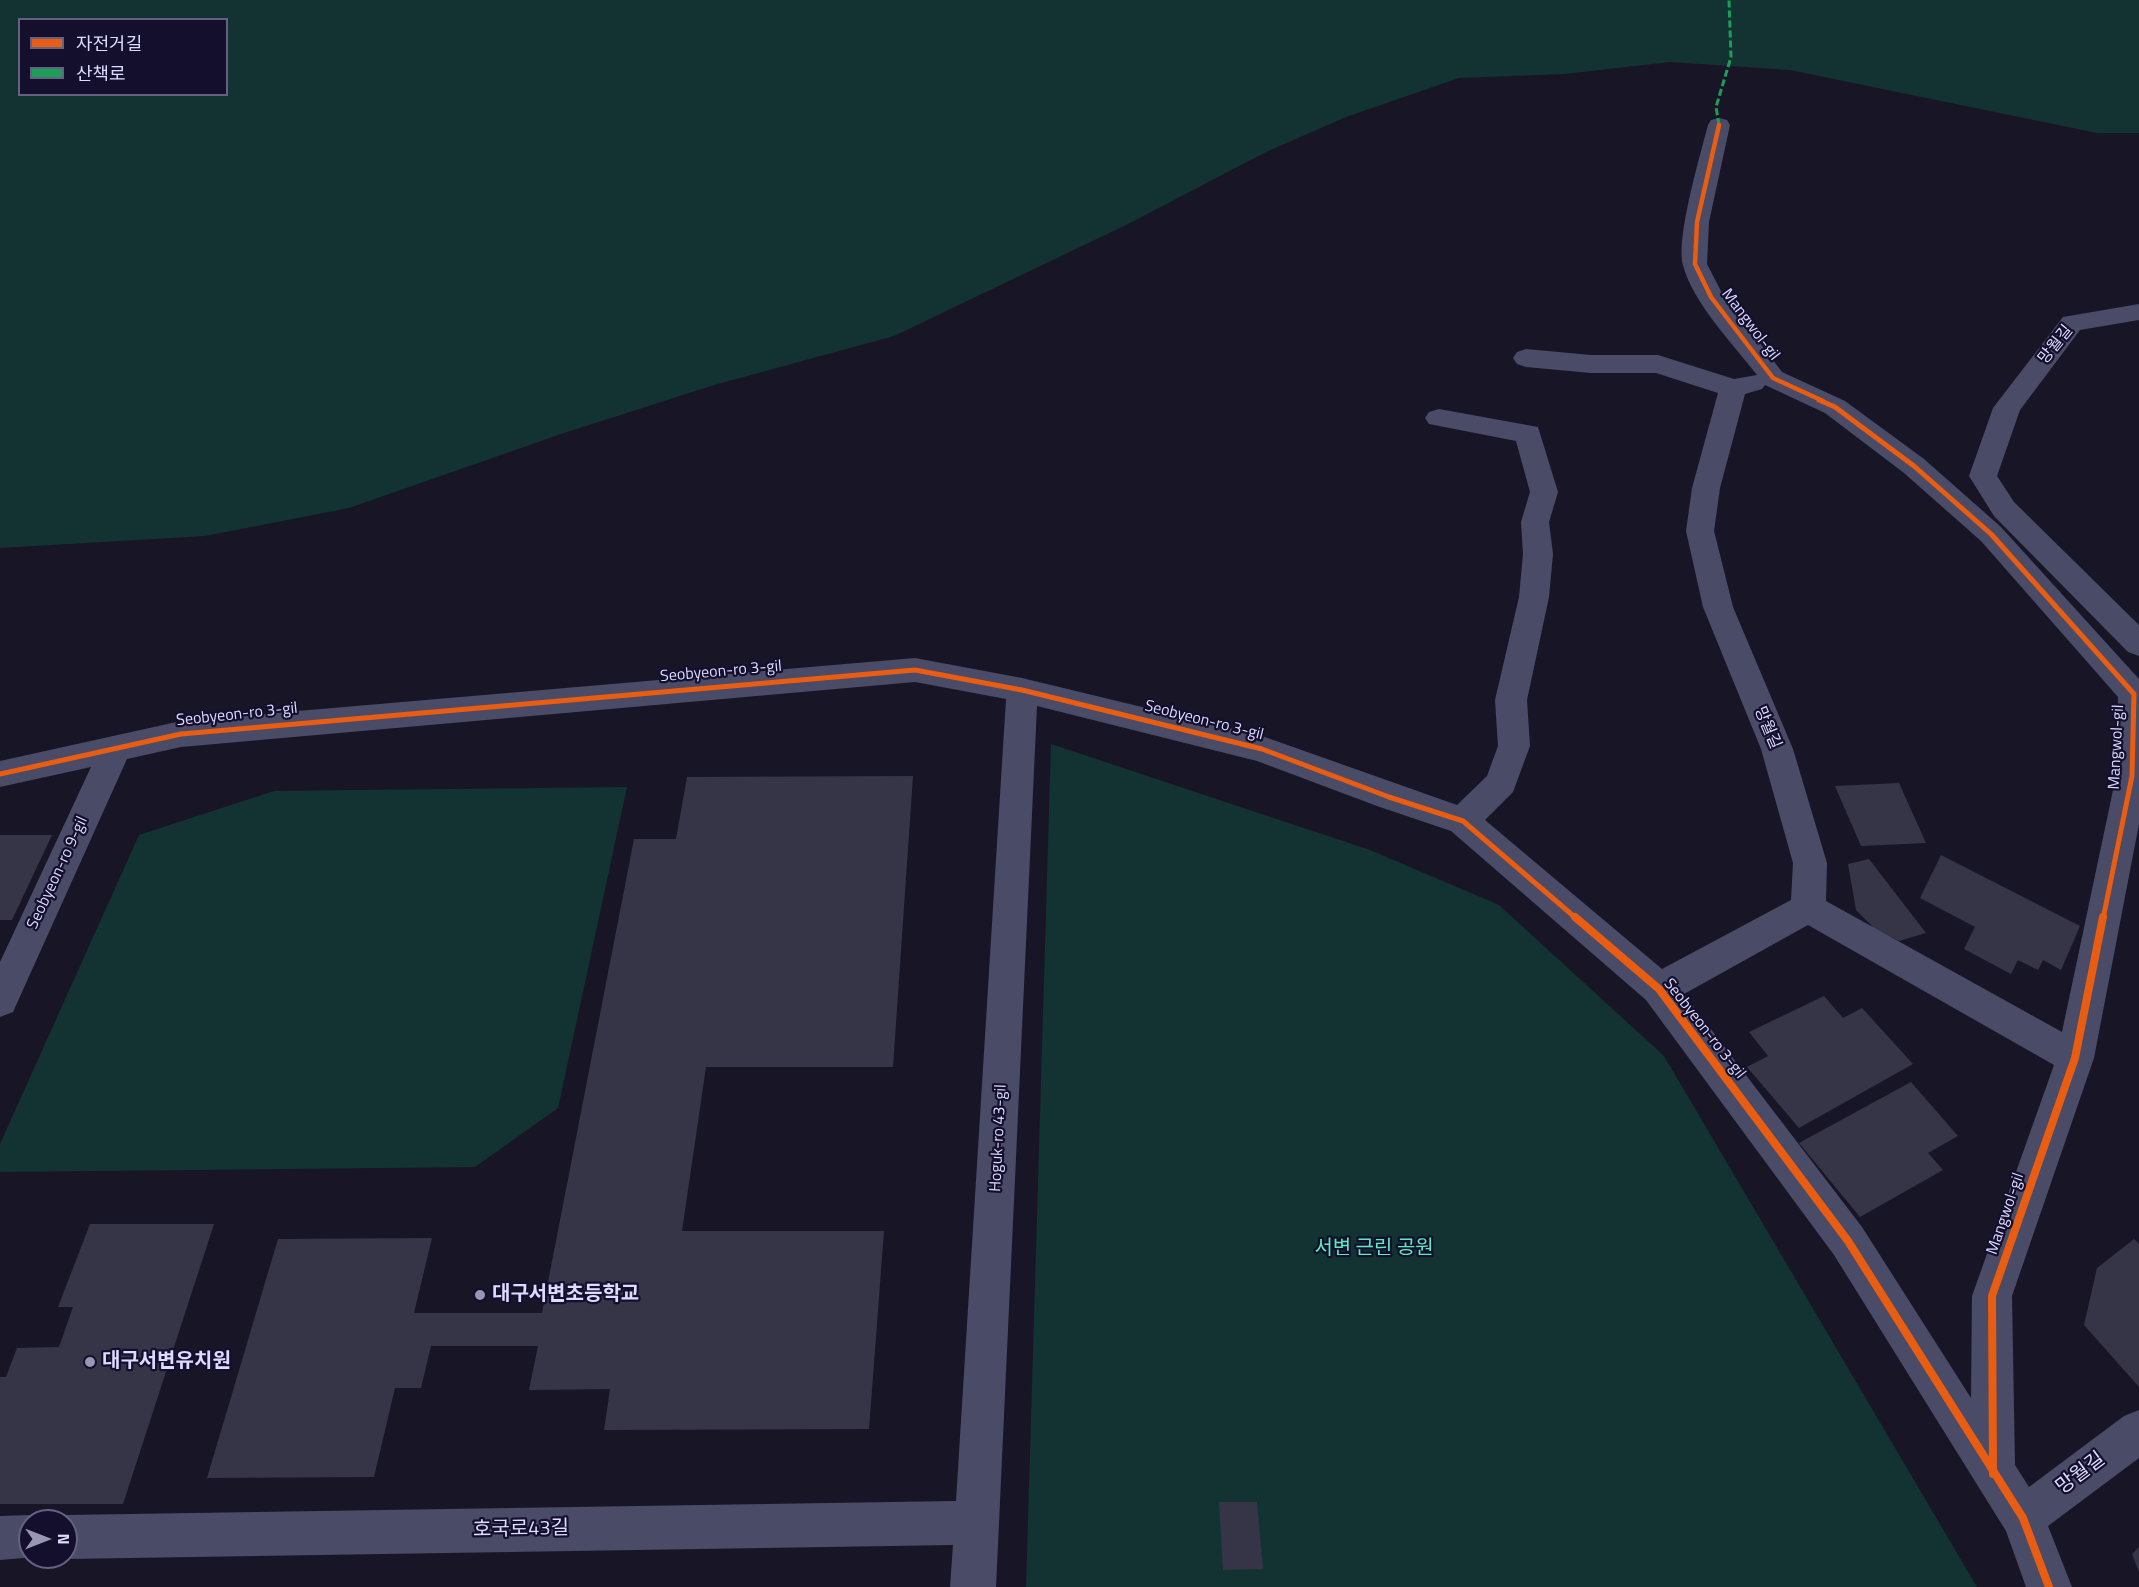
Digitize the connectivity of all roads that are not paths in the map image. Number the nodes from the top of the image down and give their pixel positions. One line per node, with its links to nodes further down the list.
1 (1719, 125): 4 (street, Mangwol-gil)
2 (2139, 312): 7 (street, 망월길)
3 (1526, 358): 5 (street)
4 (1773, 378): 5 (street); 15 (street, Mangwol-gil)
5 (1733, 388): 12 (street, 망월길)
6 (1438, 418): 11 (street)
7 (2139, 645)
8 (1022, 690): 9 (street, Seobyeon-ro 3-gil); 11 (street, Seobyeon-ro 3-gil); 19 (street, Hoguk-ro 43-gil)
9 (117, 746): 10 (street, Seobyeon-ro 3-gil); 14 (street, Seobyeon-ro 9-gil)
10 (0, 774)
11 (1463, 821): 13 (street, Seobyeon-ro 3-gil)
12 (1808, 908): 13 (street); 15 (street)
13 (1659, 989): 17 (street, Seobyeon-ro 3-gil)
14 (0, 1001)
15 (2075, 1058): 17 (street, Mangwol-gil)
16 (2139, 1431): 18 (street, 망월길)
17 (1993, 1474): 18 (street, Seobyeon-ro 3-gil)
18 (2023, 1518): 24 (street, Seobyeon-ro 3-gil)
19 (976, 1523): 20 (street, 호국로43길); 23 (street, Hoguk-ro 43-gil)
20 (78, 1536)
21 (18, 1537): 22 (street)
22 (0, 1538)
23 (973, 1587)
24 (2049, 1587)

